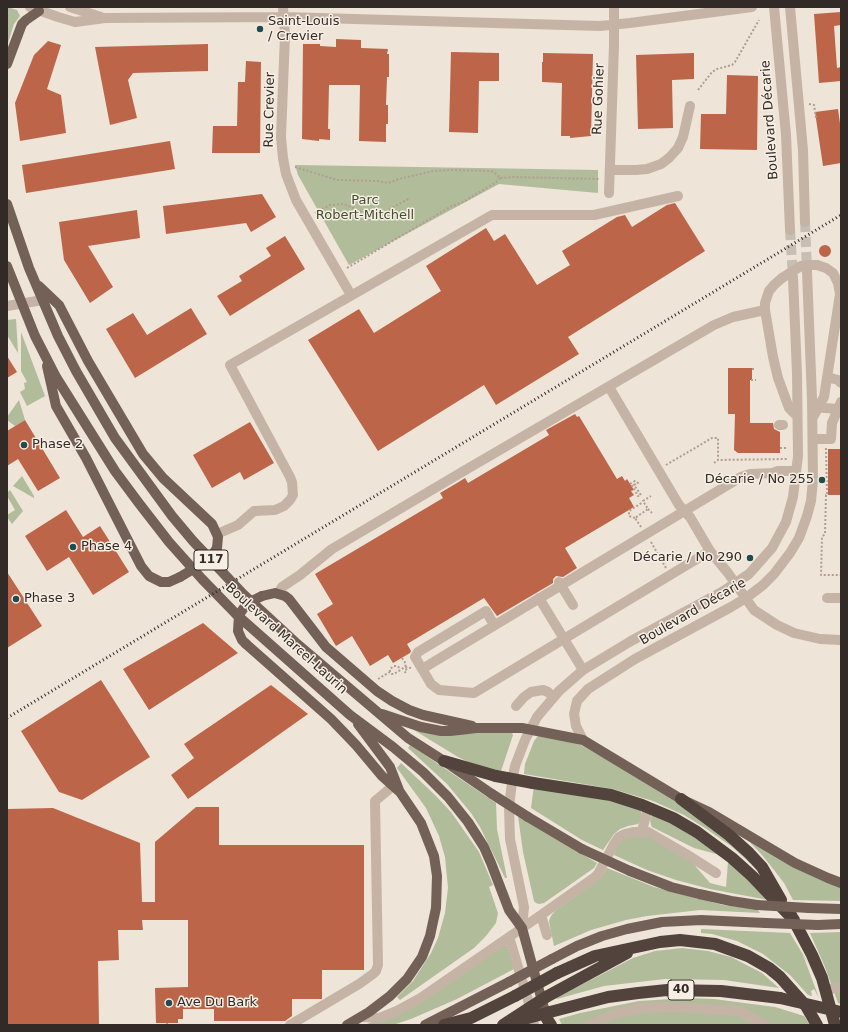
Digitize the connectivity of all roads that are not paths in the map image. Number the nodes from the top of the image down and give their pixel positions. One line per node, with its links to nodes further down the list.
1 (70, 7): 9 (street)
2 (614, 7): 10 (street, Rue Gohier)
3 (752, 7): 7 (street)
4 (774, 7): 18 (street, Boulevard Décarie)
5 (790, 7): 17 (street)
6 (35, 9): 9 (street); 11 (main road)
7 (711, 10): 10 (street)
8 (284, 12): 9 (street); 10 (street); 24 (street, Rue Crevier)
9 (105, 18)
10 (614, 25): 13 (street, Rue Gohier)
11 (7, 64)
12 (690, 106): 13 (street)
13 (610, 170): 14 (street, Rue Gohier)
14 (609, 193)
15 (678, 196): 24 (street)
16 (7, 204): 23 (main road, Boulevard Marcel-Laurin / 117)
17 (805, 222)
18 (790, 230)
19 (7, 266): 26 (main road, Boulevard Marcel-Laurin / 117)
20 (807, 271): 34 (street, Boulevard Décarie)
21 (838, 273): 28 (street, bridge); 30 (street)
22 (793, 278): 35 (street, Boulevard Décarie)
23 (36, 282): 25 (main road, Boulevard Marcel-Laurin / 117); 39 (main road)
24 (351, 295): 39 (street)
25 (43, 300): 26 (street); 56 (main road, Boulevard Marcel-Laurin / 117)
26 (22, 304): 27 (street); 29 (main road, Boulevard Marcel-Laurin / 117)
27 (7, 306)
28 (765, 310): 32 (street); 35 (street)
29 (44, 354): 39 (main road, bridge); 57 (main road, Boulevard Marcel-Laurin / 117)
30 (828, 377): 31 (street); 34 (street)
31 (841, 383)
32 (609, 387): 38 (street); 43 (street)
33 (840, 408): 34 (street); 36 (street)
34 (814, 411): 36 (street, Boulevard Décarie)
35 (797, 416): 37 (street, Boulevard Décarie)
36 (813, 439): 45 (street, Boulevard Décarie)
37 (796, 471): 38 (street); 42 (street, Boulevard Décarie)
38 (684, 511): 40 (street); 41 (street)
39 (217, 534)
40 (710, 551): 42 (street); 50 (street)
41 (560, 583): 44 (street); 48 (street)
42 (735, 583): 45 (street); 53 (street, Boulevard Décarie)
43 (278, 594): 58 (main road); 62 (main road, bridge)
44 (539, 598): 49 (street); 50 (street)
45 (746, 598): 51 (street); 60 (street, Boulevard Décarie)
46 (826, 598): 47 (street)
47 (841, 598)
48 (573, 605)
49 (494, 625): 52 (street); 52 (street)
50 (564, 639): 52 (street); 53 (street)
51 (841, 640)
52 (422, 669)
53 (583, 670): 54 (street, Boulevard Décarie)
54 (553, 696): 55 (street); 59 (street, Boulevard Décarie)
55 (516, 706)
56 (378, 712): 58 (main road); 61 (main road, Boulevard Marcel-Laurin)
57 (350, 715): 62 (main road); 72 (main road, Boulevard Marcel-Laurin)
58 (477, 728): 59 (main road)
59 (531, 729): 60 (main road); 72 (street, Boulevard Décarie)
60 (583, 740): 63 (main road)
61 (444, 761): 64 (highway, bridge); 68 (main road, Boulevard Marcel-Laurin, bridge)
62 (397, 789): 79 (main road); 81 (street)
63 (681, 799): 67 (main road); 70 (highway)
64 (648, 807): 65 (street); 70 (highway)
65 (642, 831): 66 (street); 69 (street)
66 (716, 873)
67 (841, 883)
68 (841, 909)
69 (542, 915): 72 (street); 73 (street)
70 (794, 920): 77 (highway)
71 (841, 924): 83 (main road, bridge)
72 (522, 928): 74 (street); 80 (main road, Boulevard Marcel-Laurin)
73 (547, 935)
74 (509, 936): 79 (street); 86 (street)
75 (639, 946): 84 (highway, bridge); 85 (highway, bridge); 89 (highway)
76 (841, 987): 77 (street)
77 (826, 990): 90 (highway)
78 (841, 1012): 85 (highway, 40, bridge)
79 (362, 1017): 82 (main road)
80 (549, 1023)
81 (290, 1025)
82 (347, 1025)
83 (425, 1025)
84 (444, 1025)
85 (504, 1025)
86 (534, 1025)
87 (589, 1025): 88 (street)
88 (765, 1025)
89 (817, 1025)
90 (835, 1025)

